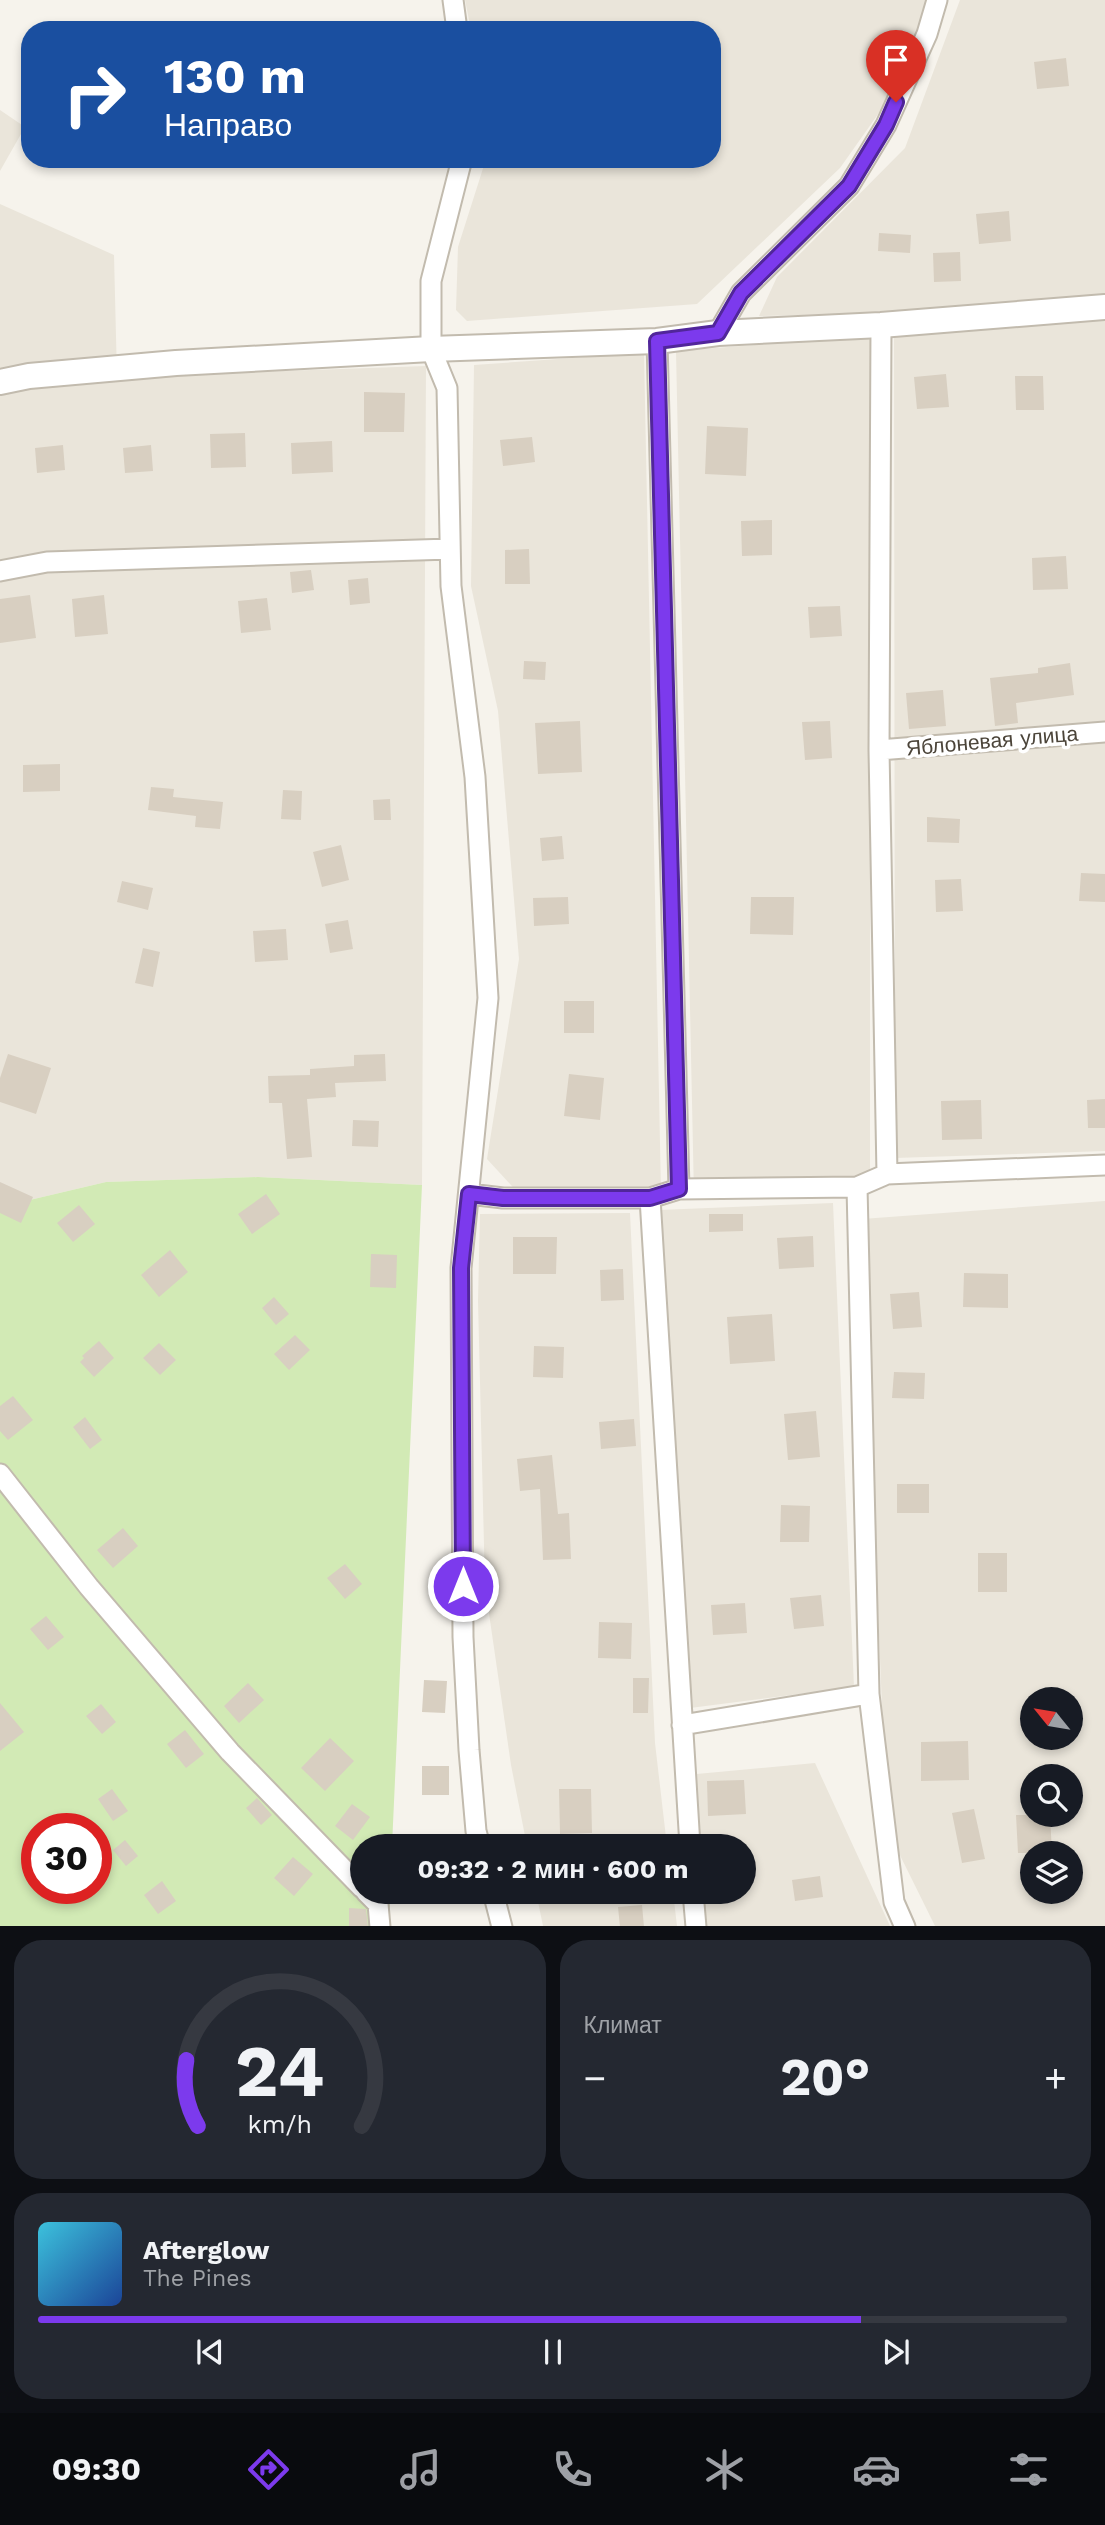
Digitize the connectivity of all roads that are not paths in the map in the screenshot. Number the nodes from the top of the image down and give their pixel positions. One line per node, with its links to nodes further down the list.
1 (453, 0): 3 (street)
2 (937, 0): 7 (street)
3 (456, 21)
4 (460, 168): 9 (street)
5 (1105, 307): 6 (street)
6 (881, 325): 7 (street); 14 (street)
7 (718, 333): 8 (street)
8 (657, 341): 9 (street); 18 (street)
9 (431, 349): 10 (street); 11 (street)
10 (0, 382)
11 (450, 549): 12 (street); 19 (street)
12 (0, 571)
13 (1105, 732): 14 (street, Яблоневая улица)
14 (879, 750): 16 (street)
15 (1105, 1165): 16 (street)
16 (887, 1174): 17 (street)
17 (857, 1187): 18 (street); 22 (street)
18 (679, 1189): 20 (street)
19 (469, 1194): 20 (street); 24 (street)
20 (650, 1198): 23 (street)
21 (0, 1474): 26 (street)
22 (869, 1694): 23 (street); 33 (street)
23 (682, 1725): 25 (street)
24 (477, 1834)
25 (689, 1834)
26 (350, 1876)
27 (378, 1904): 30 (street)
28 (496, 1904): 31 (street)
29 (694, 1904): 32 (street)
30 (380, 1926)
31 (502, 1926)
32 (696, 1926)
33 (905, 1926)

